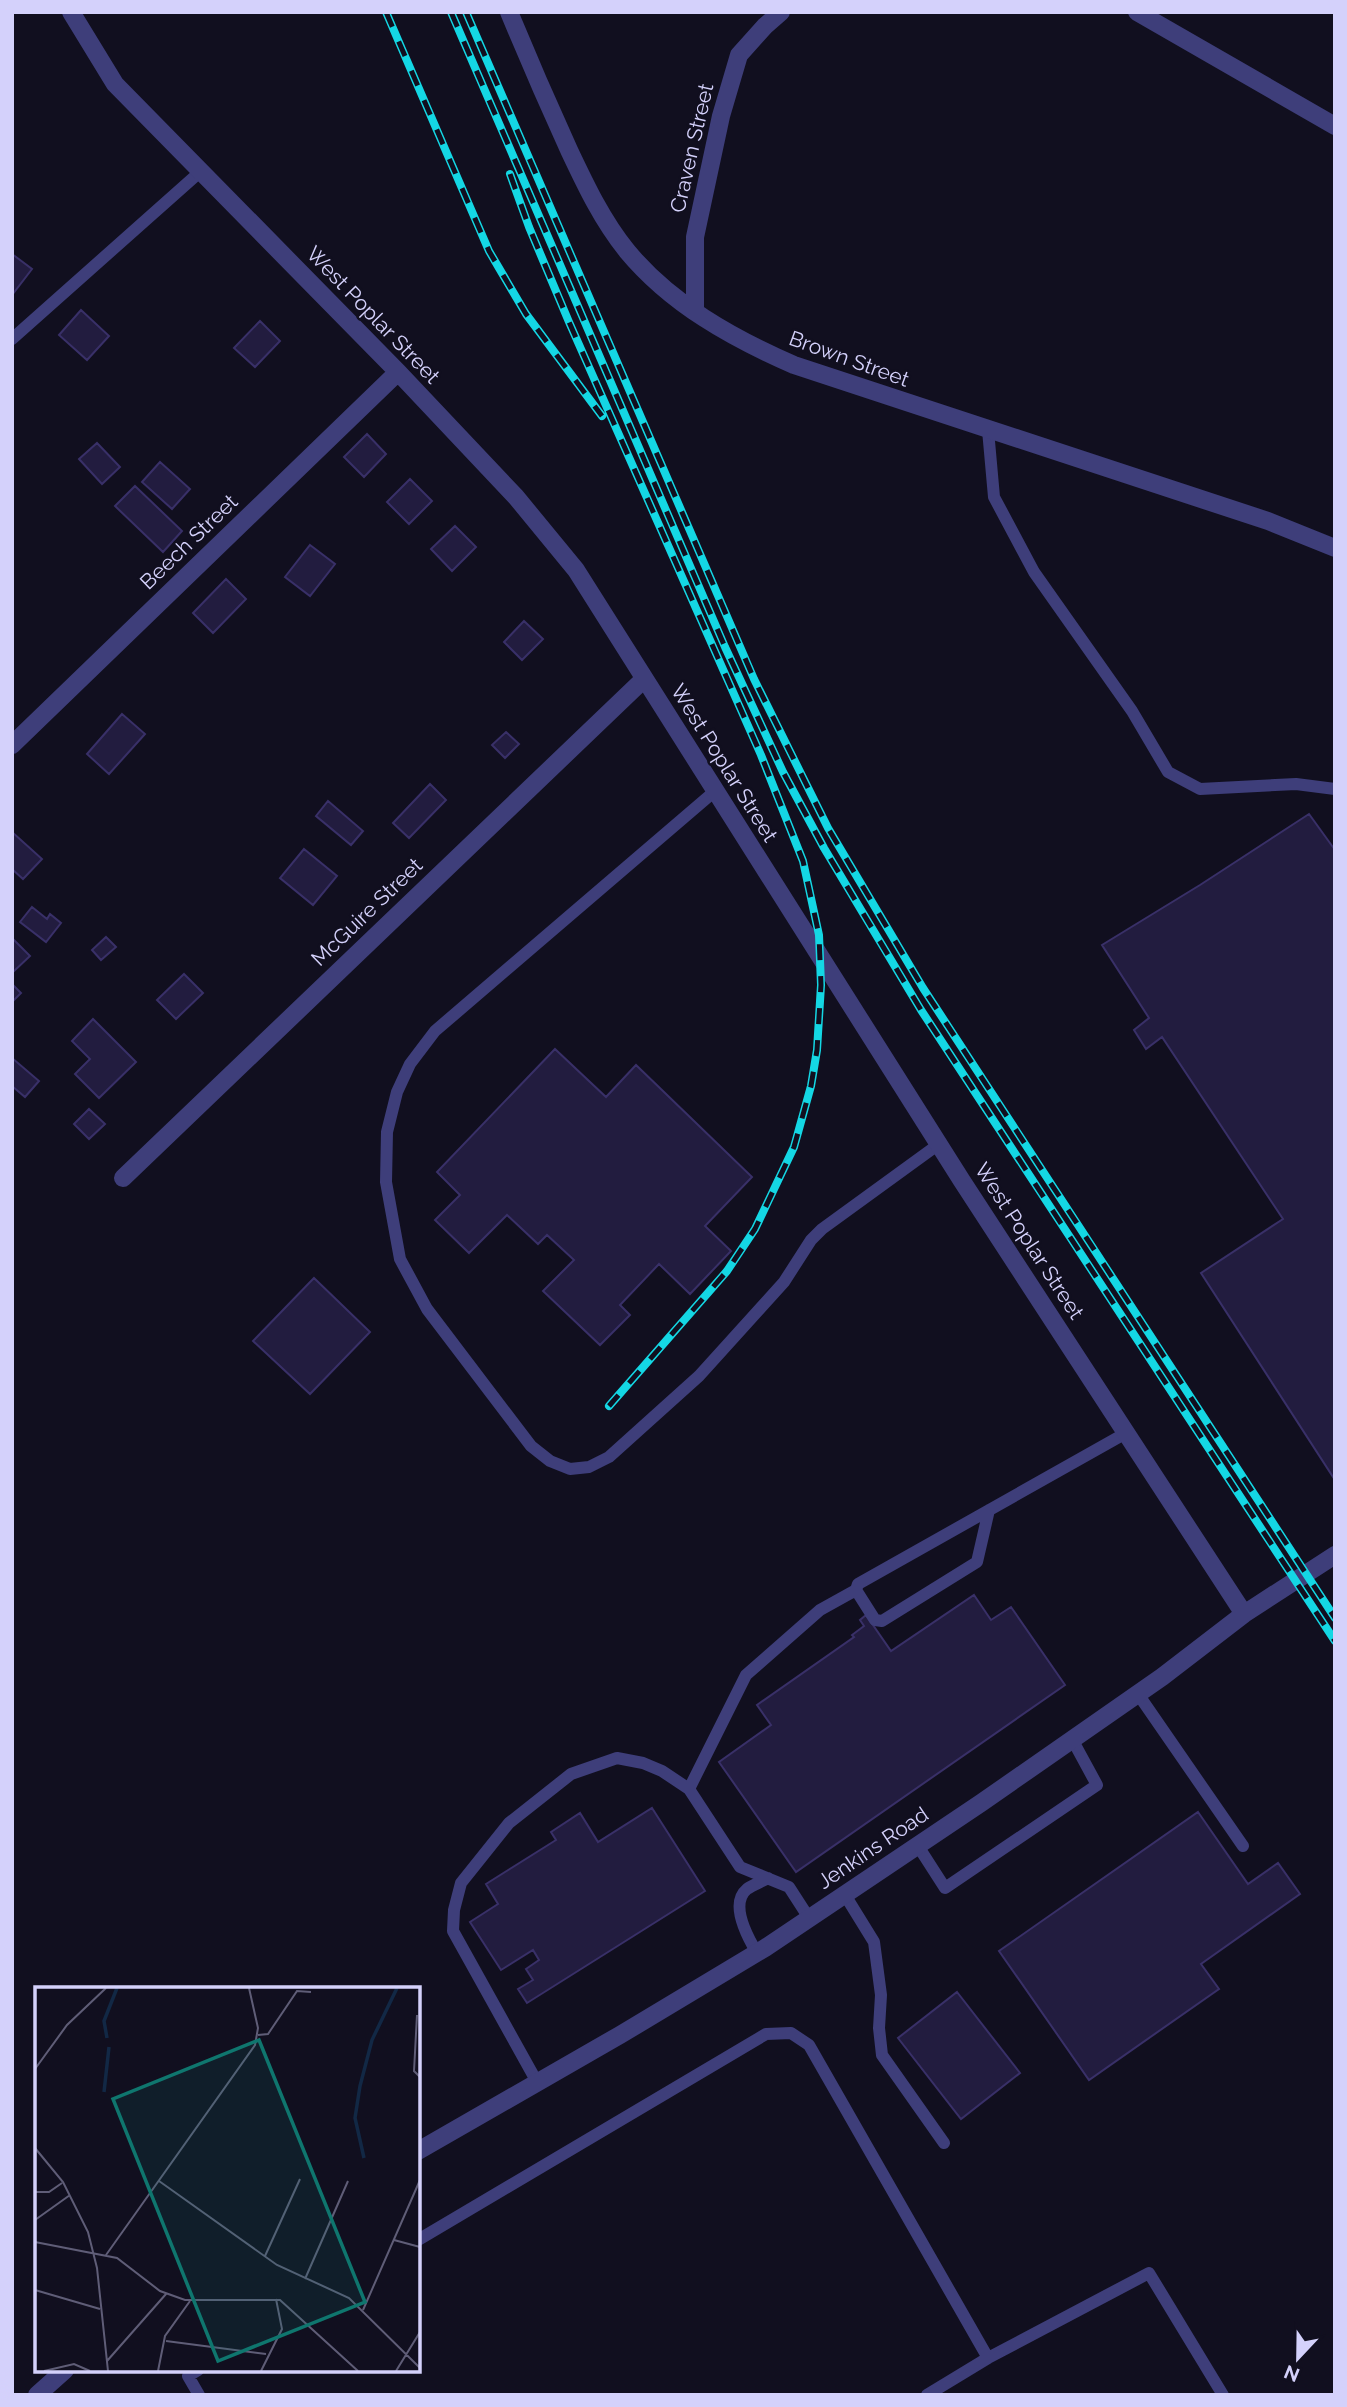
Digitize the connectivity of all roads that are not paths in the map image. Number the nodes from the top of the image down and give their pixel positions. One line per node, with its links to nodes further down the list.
1 (71, 12): 6 (street, West Poplar Street)
2 (509, 12): 7 (street, Brown Street)
3 (781, 12): 7 (street, Craven Street)
4 (1137, 12): 5 (street)
5 (1335, 126)
6 (201, 171): 8 (lane); 9 (street, West Poplar Street)
7 (695, 312): 10 (street, Brown Street)
8 (12, 339)
9 (398, 372): 12 (street, West Poplar Street); 13 (street, Beech Street)
10 (988, 430): 11 (street, Brown Street); 14 (lane)
11 (1335, 548)
12 (643, 678): 15 (street, West Poplar Street); 17 (street, McGuire Street)
13 (12, 745)
14 (1335, 789)
15 (715, 791): 16 (street, West Poplar Street); 16 (lane)
16 (939, 1144): 18 (street, West Poplar Street)
17 (123, 1178)
18 (1126, 1433): 19 (lane); 22 (street, West Poplar Street)
19 (989, 1510): 21 (lane); 21 (lane)
20 (1335, 1555): 22 (street, Jenkins Road)
21 (856, 1590): 25 (lane)
22 (1244, 1614): 23 (street, Jenkins Road)
23 (1138, 1694): 24 (street, Jenkins Road); 27 (lane)
24 (1073, 1740): 26 (street, Jenkins Road); 26 (lane)
25 (689, 1789): 28 (lane); 32 (lane)
26 (918, 1846): 29 (street, Jenkins Road)
27 (1243, 1846)
28 (768, 1878): 30 (lane); 31 (lane)
29 (845, 1895): 30 (street, Jenkins Road); 33 (lane)
30 (809, 1918): 31 (street, Jenkins Road)
31 (757, 1953): 32 (street, Jenkins Road)
32 (537, 2082): 34 (street, Jenkins Road)
33 (944, 2143)
34 (420, 2150)
35 (420, 2239): 36 (lane)
36 (988, 2358): 41 (lane); 42 (lane)
37 (63, 2372): 39 (street)
38 (195, 2372): 40 (lane)
39 (37, 2395)
40 (199, 2395)
41 (927, 2395)
42 (1223, 2395)

